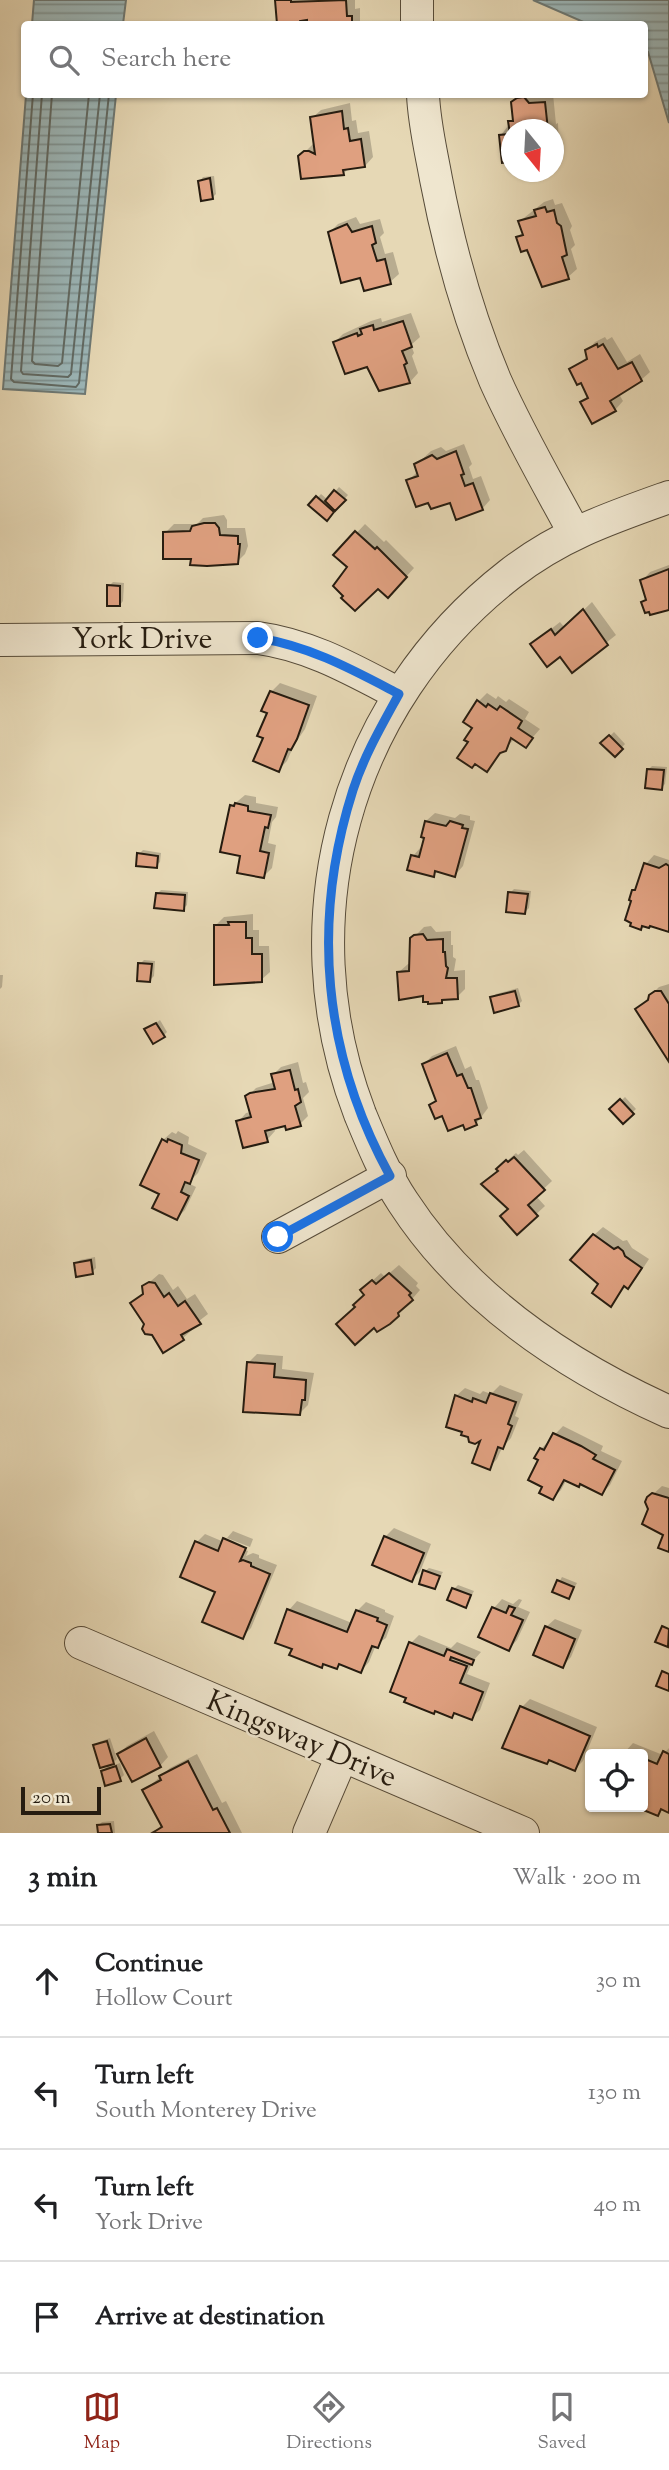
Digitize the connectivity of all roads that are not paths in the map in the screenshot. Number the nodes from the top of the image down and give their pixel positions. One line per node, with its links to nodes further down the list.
1 (417, 0): 2 (street)
2 (417, 21)
3 (424, 98): 5 (street)
4 (669, 497): 5 (street)
5 (574, 532): 7 (street)
6 (0, 640): 7 (street, York Drive)
7 (399, 694): 8 (street)
8 (390, 1176): 9 (street); 10 (street)
9 (278, 1237)
10 (669, 1412)
11 (80, 1643): 12 (street, Kingsway Drive)
12 (342, 1756): 13 (street); 14 (street, Kingsway Drive)
13 (309, 1833)
14 (523, 1833)

